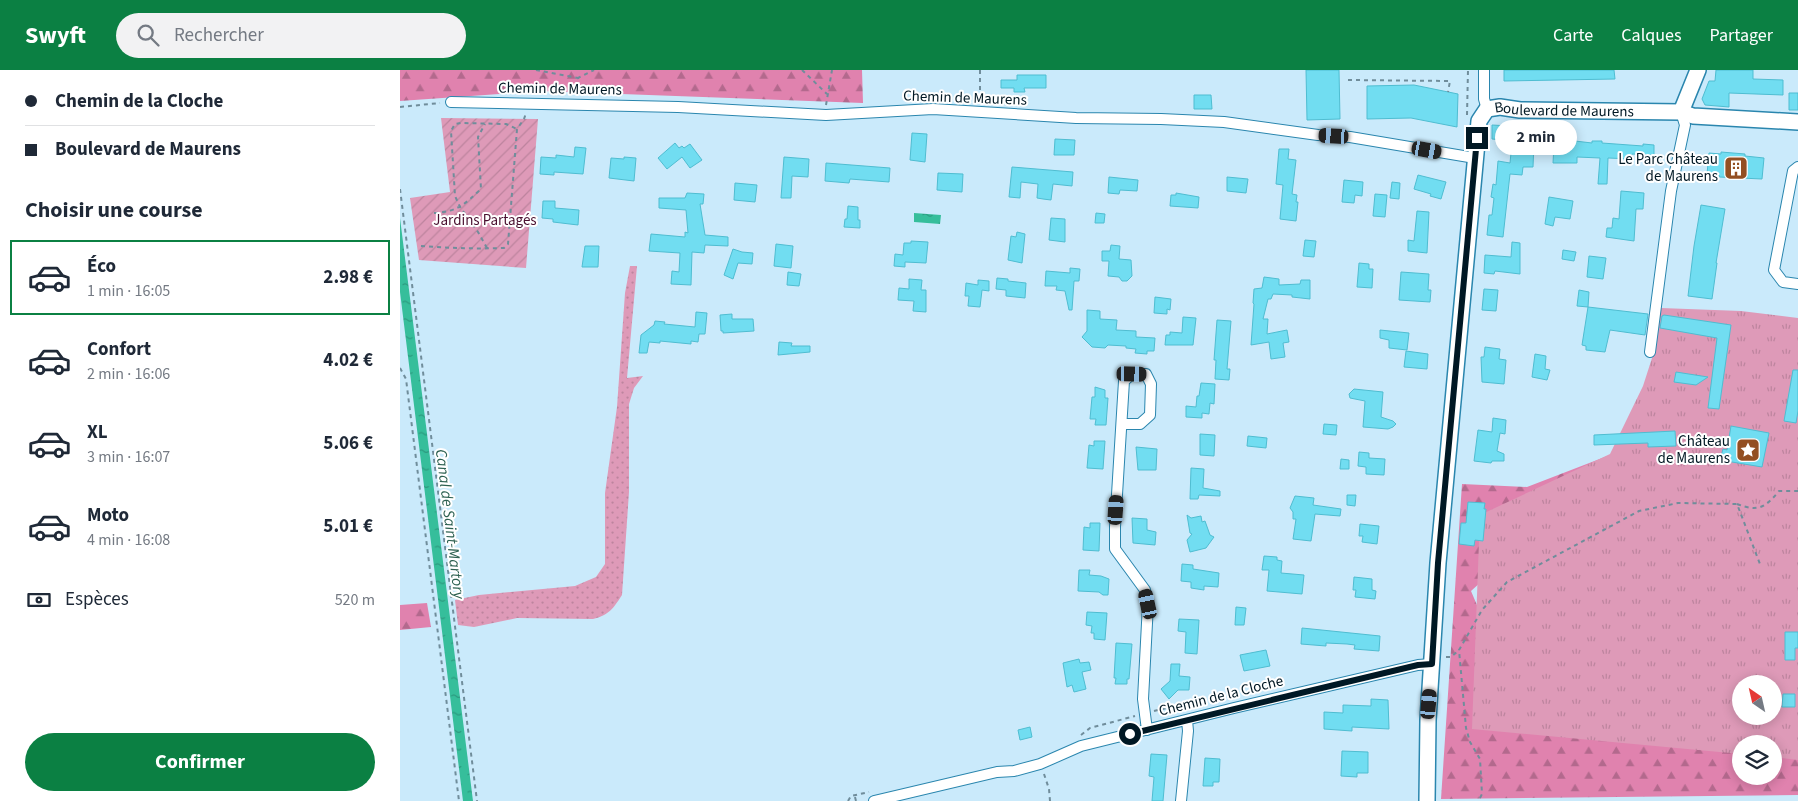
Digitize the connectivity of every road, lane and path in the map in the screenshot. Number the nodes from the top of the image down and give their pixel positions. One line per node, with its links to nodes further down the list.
1 (536, 70): 10 (path)
2 (594, 70): 9 (path)
3 (802, 70): 14 (path)
4 (832, 70): 14 (path)
5 (980, 70): 12 (path)
6 (1468, 70): 22 (path)
7 (1484, 70): 19 (street)
8 (1698, 70): 20 (street)
9 (587, 71): 10 (path)
10 (578, 78): 17 (path)
11 (1348, 80): 13 (path)
12 (980, 92)
13 (1448, 92)
14 (827, 94): 21 (path)
15 (451, 102): 16 (street, Chemin de Maurens); 18 (path)
16 (527, 104): 17 (street, Chemin de Maurens); 25 (path)
17 (580, 104): 21 (street, Chemin de Maurens)
18 (400, 107)
19 (1487, 109): 20 (street, Boulevard de Maurens); 26 (street, Boulevard de Maurens)
20 (1681, 112): 23 (street, Boulevard de Maurens); 34 (street)
21 (826, 115): 26 (street, Chemin de Maurens)
22 (1467, 119)
23 (1798, 122)
24 (485, 124): 25 (path); 29 (path); 29 (path)
25 (517, 129): 32 (path)
26 (1475, 158): 42 (street, Boulevard de Maurens)
27 (1798, 167): 33 (street)
28 (400, 189): 49 (path)
29 (460, 207): 30 (path); 32 (path)
30 (434, 213)
31 (422, 246): 32 (path)
32 (487, 248)
33 (1798, 284)
34 (1650, 352)
35 (400, 368): 48 (path)
36 (1122, 424): 36 (street); 44 (street)
37 (1798, 491): 38 (path)
38 (1737, 504): 39 (path); 40 (path)
39 (1760, 564)
40 (1459, 650): 41 (path); 47 (path)
41 (1450, 657)
42 (1432, 664): 43 (street, Chemin de la Cloche); 54 (street, Boulevard de Maurens)
43 (1187, 720): 44 (street, Chemin de la Cloche); 53 (street)
44 (1147, 730): 51 (street, Chemin de la Cloche)
45 (1043, 771): 52 (path)
46 (855, 797): 50 (path)
47 (1480, 798)
48 (458, 801)
49 (477, 801)
50 (856, 801)
51 (874, 801)
52 (1050, 801)
53 (1182, 801)
54 (1427, 801)

